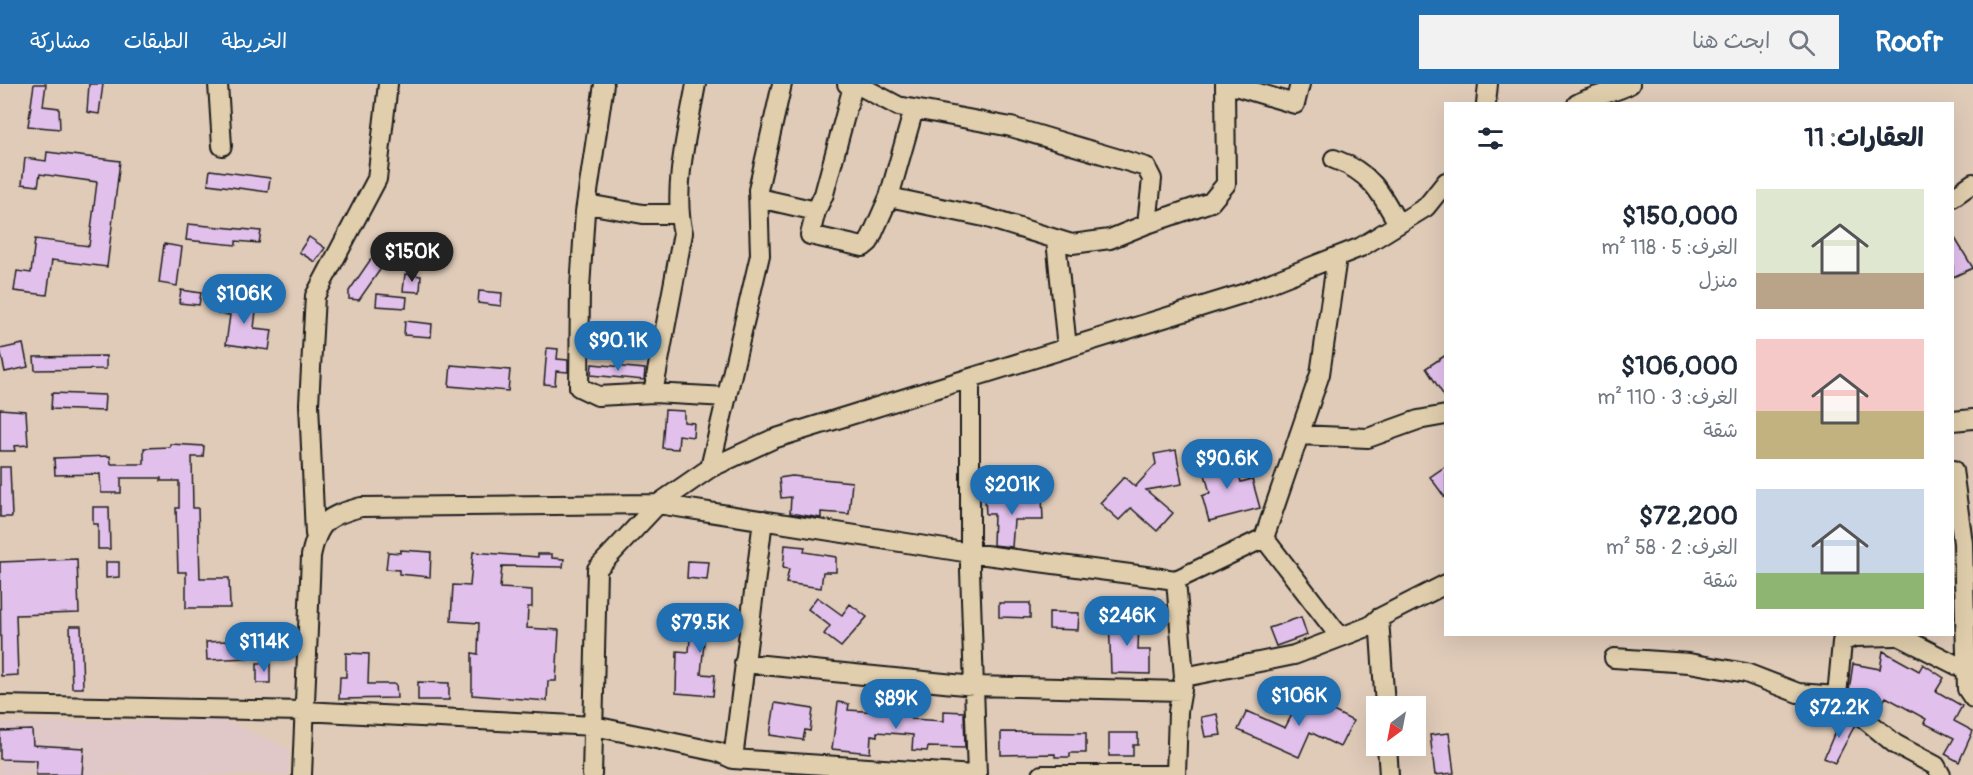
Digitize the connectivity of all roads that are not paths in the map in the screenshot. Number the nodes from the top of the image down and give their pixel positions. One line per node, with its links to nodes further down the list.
1 (218, 84): 14 (street)
2 (388, 84): 40 (street)
3 (604, 84): 21 (street)
4 (696, 84): 23 (street)
5 (782, 84): 20 (street)
6 (1226, 84): 7 (street); 24 (street)
7 (1300, 84)
8 (1488, 84): 11 (street)
9 (850, 85): 13 (street); 22 (street)
10 (1626, 93): 12 (street)
11 (1486, 102)
12 (1580, 102)
13 (915, 109): 19 (street); 24 (street)
14 (222, 146)
15 (1334, 159): 25 (street)
16 (1973, 183): 18 (street)
17 (1444, 184): 25 (street)
18 (1954, 196)
19 (890, 197): 22 (street); 26 (street)
20 (759, 198): 22 (street); 31 (street)
21 (587, 204): 23 (street); 30 (street)
22 (816, 211)
23 (678, 214): 30 (street)
24 (1148, 224): 26 (street)
25 (1398, 224): 27 (street)
26 (1056, 240): 28 (street)
27 (1337, 257): 28 (street); 35 (street)
28 (1067, 348): 29 (street)
29 (970, 378): 36 (street); 43 (street)
30 (653, 393): 31 (street)
31 (728, 397): 36 (street)
32 (1444, 415): 35 (street)
33 (1973, 419): 34 (street)
34 (1954, 421)
35 (1299, 435): 41 (street)
36 (710, 468): 38 (street)
37 (1954, 477): 42 (street)
38 (658, 504): 39 (street); 40 (street); 61 (street)
39 (763, 520): 43 (street); 52 (street)
40 (315, 534): 60 (street)
41 (1264, 538): 44 (street); 50 (street)
42 (1963, 543): 46 (street)
43 (970, 553): 44 (street); 55 (street)
44 (1176, 580): 54 (street)
45 (1444, 585): 47 (street)
46 (1959, 587): 53 (street)
47 (1379, 618): 50 (street); 56 (street)
48 (1874, 636): 57 (street)
49 (1897, 636): 53 (street)
50 (1340, 637): 54 (street)
51 (1614, 658): 57 (street)
52 (744, 663): 55 (street); 63 (street)
53 (1966, 670): 58 (street)
54 (1183, 684): 55 (street); 70 (street)
55 (974, 686): 67 (street)
56 (1384, 696)
57 (1837, 696): 72 (street)
58 (1973, 698)
59 (0, 705): 60 (street)
60 (304, 711): 61 (street); 65 (street)
61 (594, 726): 63 (street); 66 (street)
62 (1388, 756): 71 (street)
63 (733, 759): 64 (street)
64 (908, 772): 67 (street)
65 (302, 775)
66 (592, 775)
67 (976, 775)
68 (1042, 775): 69 (street)
69 (1070, 775): 70 (street)
70 (1176, 775)
71 (1389, 775)
72 (1941, 775)

